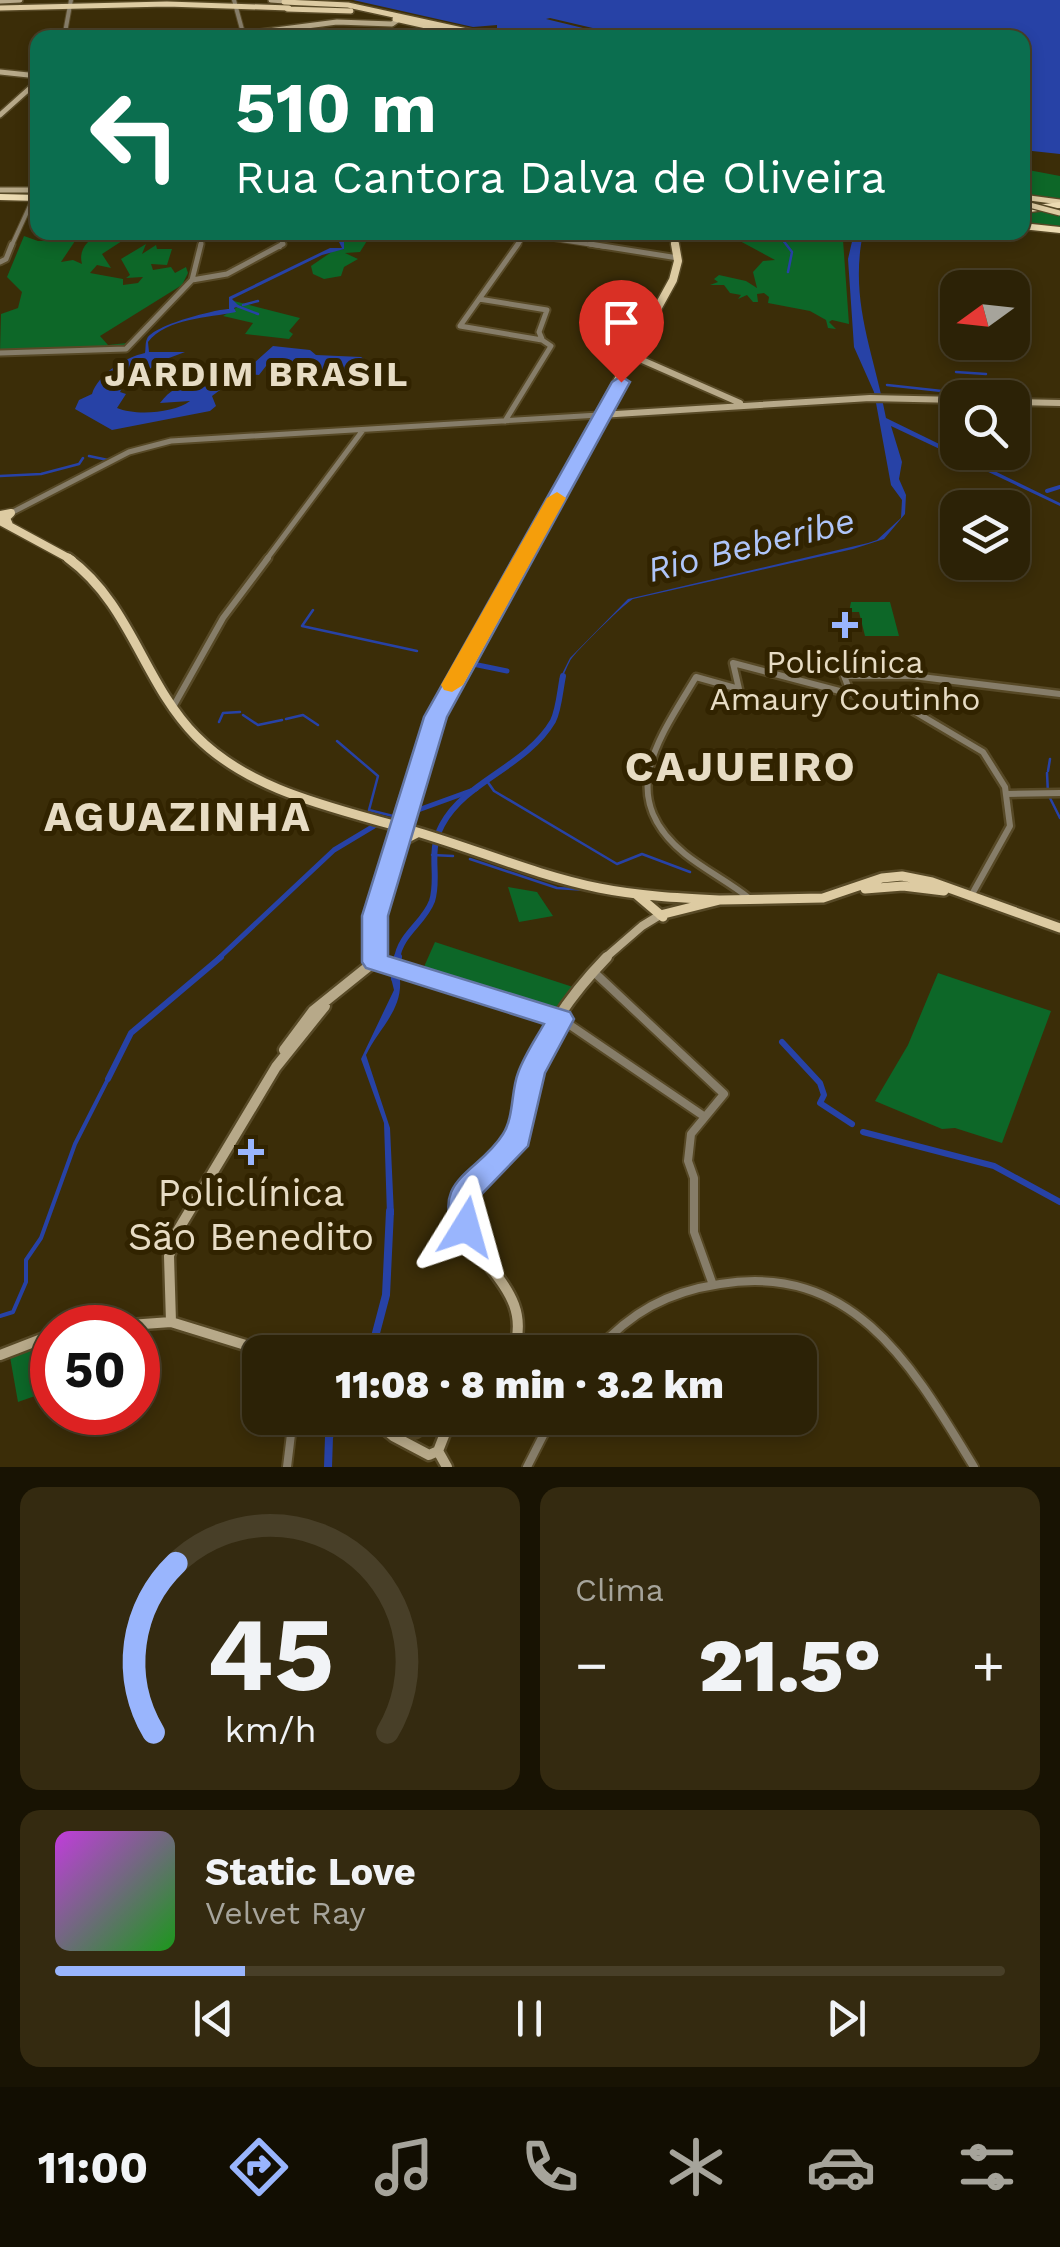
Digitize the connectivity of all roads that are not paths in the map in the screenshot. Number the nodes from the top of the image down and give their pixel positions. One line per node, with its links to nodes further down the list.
1 (20, 0): 2 (main road)
2 (0, 1)
3 (70, 3): 4 (main road); 7 (main road); 9 (street)
4 (235, 3): 5 (main road); 10 (street)
5 (272, 4): 6 (main road)
6 (285, 4): 8 (main road); 8 (main road)
7 (0, 8)
8 (392, 18): 11 (main road); 12 (main road); 13 (main road)
9 (65, 30)
10 (242, 30)
11 (269, 30)
12 (442, 30)
13 (456, 30)
14 (0, 72): 15 (main road)
15 (30, 78)
16 (30, 86): 17 (main road)
17 (0, 118)
18 (1, 192): 19 (highway); 20 (main road)
19 (30, 195)
20 (30, 195)
21 (30, 202): 36 (street)
22 (1030, 203): 24 (highway)
23 (1030, 203): 24 (main road)
24 (1060, 204)
25 (1030, 205): 26 (main road, bridge)
26 (1060, 213)
27 (1030, 227): 28 (highway)
28 (1060, 230)
29 (202, 240): 37 (street)
30 (285, 240): 37 (street)
31 (522, 240): 38 (street)
32 (563, 240): 35 (street)
33 (676, 240): 35 (main road)
34 (676, 240): 41 (main road)
35 (678, 258): 41 (main road)
36 (0, 262)
37 (192, 280): 40 (street)
38 (479, 299): 39 (street); 39 (street)
39 (542, 340): 47 (street)
40 (0, 352)
41 (634, 356): 45 (main road); 46 (main road)
42 (940, 400): 45 (main road)
43 (1030, 402): 44 (main road)
44 (1060, 403)
45 (735, 404): 46 (main road)
46 (602, 415): 47 (street); 54 (main road); 54 (main road)
47 (505, 421): 48 (street)
48 (364, 429): 49 (street); 53 (street)
49 (10, 512): 50 (main road)
50 (2, 520): 53 (main road)
51 (851, 694): 52 (street); 56 (street); 64 (street)
52 (1060, 694)
53 (174, 707): 58 (main road)
54 (411, 782): 57 (main road)
55 (1060, 793): 56 (street)
56 (1008, 794): 65 (street)
57 (402, 814): 58 (main road); 59 (main road); 60 (main road)
58 (379, 820): 60 (main road)
59 (423, 834): 60 (main road); 62 (main road)
60 (394, 842): 70 (main road)
61 (931, 886): 64 (main road); 65 (main road); 67 (main road)
62 (650, 894): 63 (main road); 68 (main road)
63 (665, 896): 66 (main road); 67 (main road)
64 (742, 896): 66 (main road)
65 (968, 896): 69 (main road)
66 (720, 900): 67 (main road)
67 (681, 910): 68 (main road)
68 (662, 916): 71 (main road)
69 (1060, 928)
70 (373, 962): 72 (street); 73 (main road); 73 (main road)
71 (594, 974): 72 (main road); 74 (street)
72 (560, 1019): 74 (street); 78 (main road)
73 (301, 1031): 76 (main road); 76 (main road)
74 (705, 1117): 75 (street)
75 (713, 1284): 79 (street); 91 (street)
76 (169, 1322): 77 (main road); 81 (main road)
77 (160, 1323)
78 (521, 1335)
79 (611, 1335)
80 (30, 1344): 82 (main road)
81 (242, 1344)
82 (0, 1355)
83 (291, 1435): 88 (street)
84 (397, 1435): 87 (main road)
85 (442, 1435): 87 (main road)
86 (543, 1435): 90 (street)
87 (438, 1451): 89 (main road)
88 (287, 1467)
89 (446, 1467)
90 (527, 1467)
91 (974, 1467)

